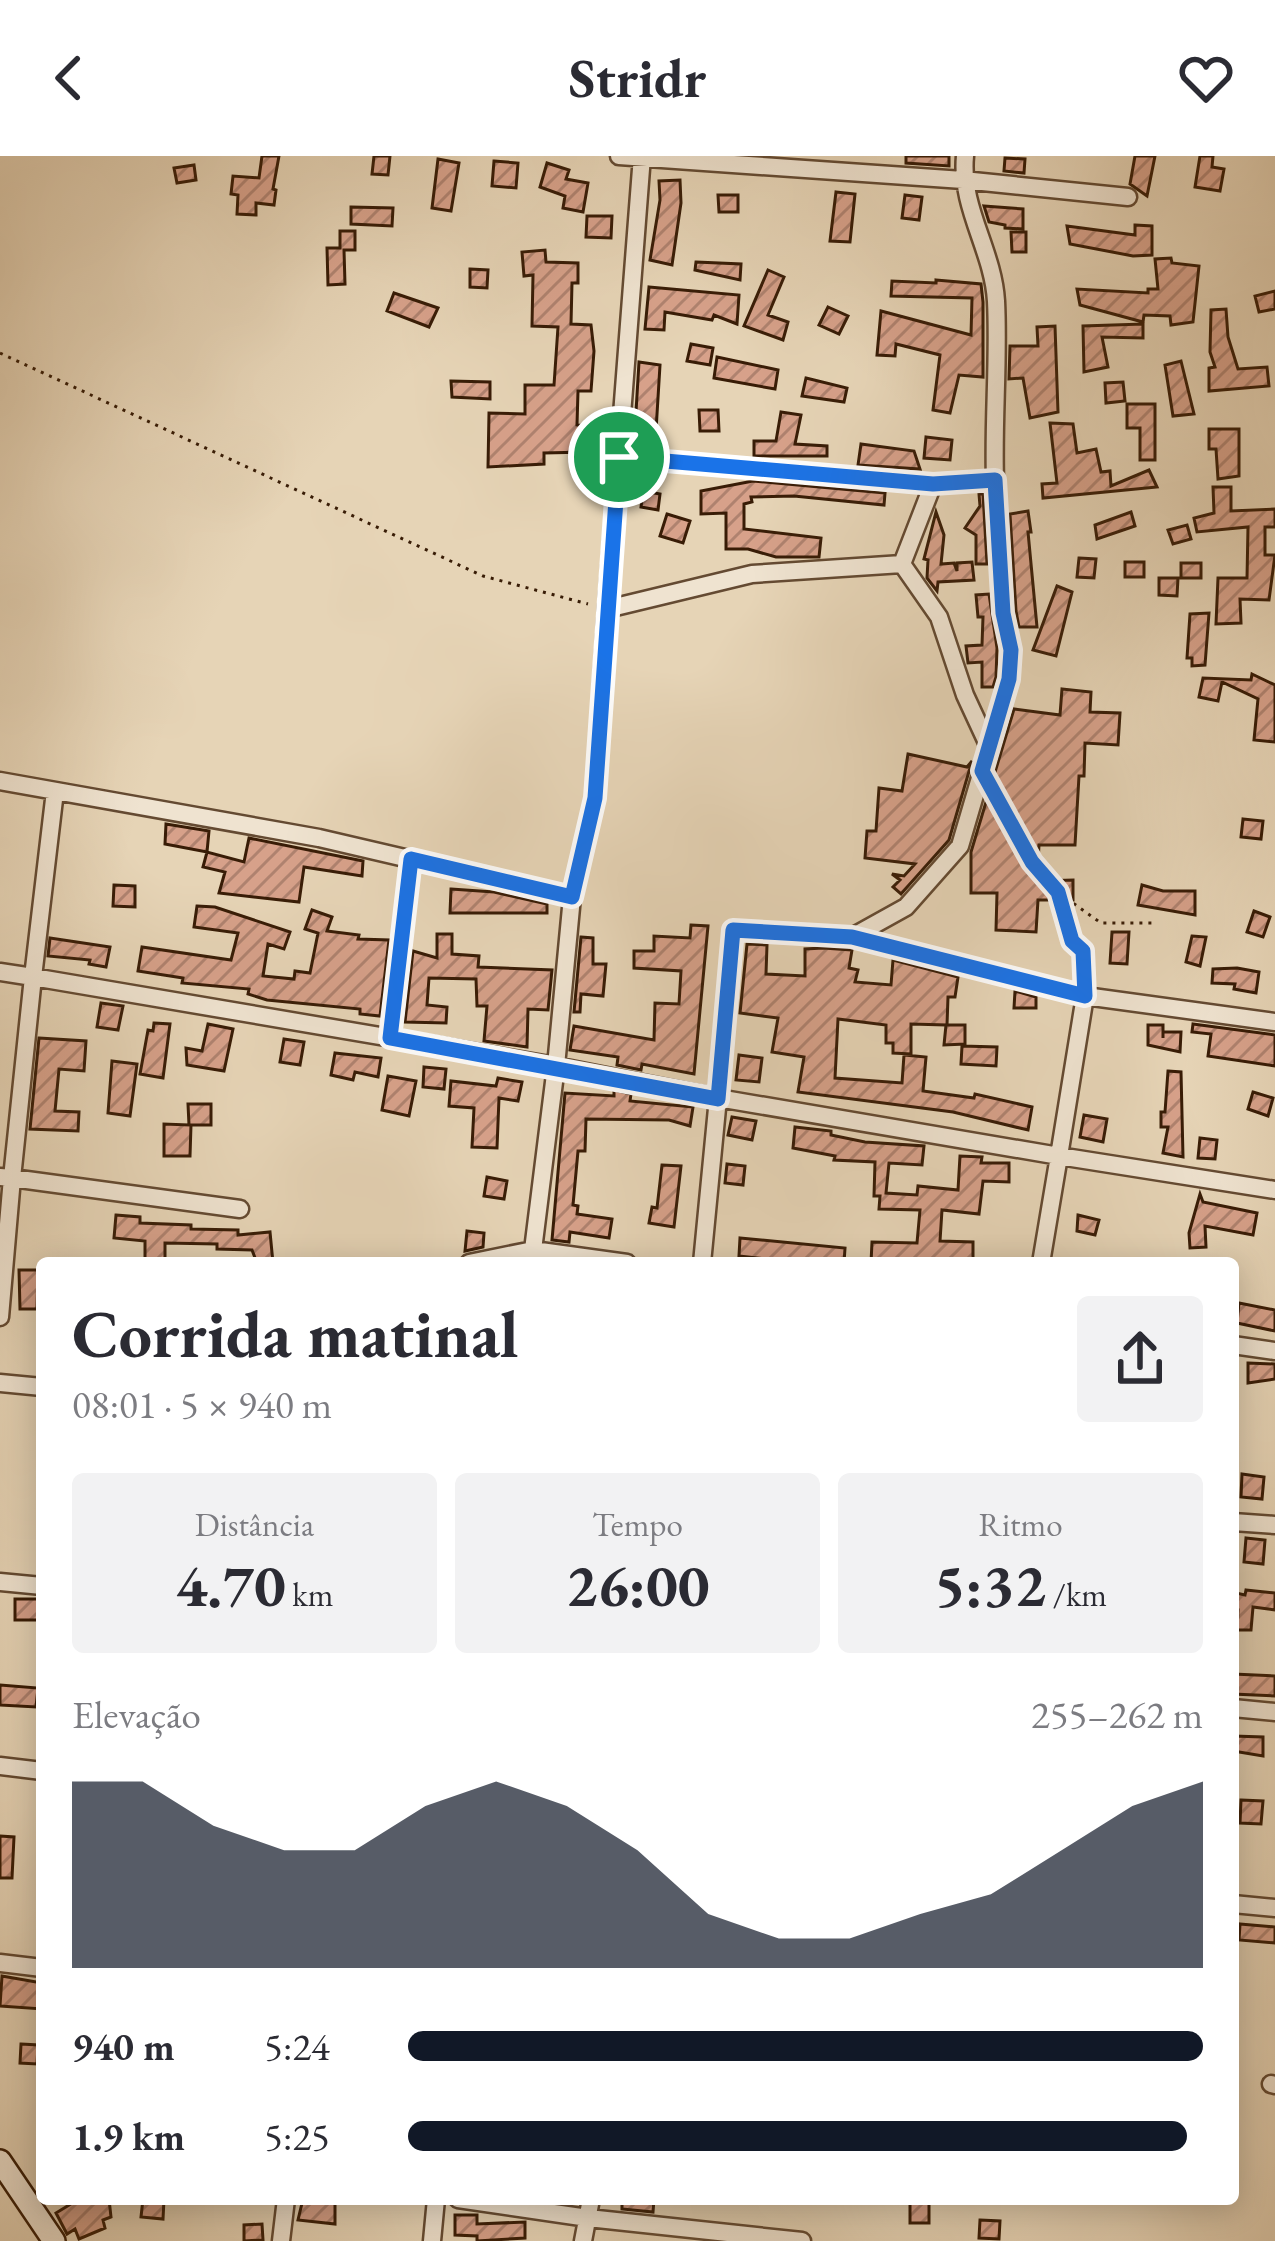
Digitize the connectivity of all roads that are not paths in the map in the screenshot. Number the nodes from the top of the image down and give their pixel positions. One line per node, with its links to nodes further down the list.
1 (619, 156): 3 (street)
2 (965, 156): 4 (street)
3 (642, 157): 4 (street); 6 (street)
4 (963, 180): 5 (street); 7 (street)
5 (1128, 197)
6 (619, 457): 8 (street); 10 (street)
7 (995, 480): 8 (street); 11 (street)
8 (933, 484): 9 (street)
9 (902, 564): 10 (street); 11 (street)
10 (607, 609): 15 (street)
11 (990, 749): 16 (street)
12 (0, 781): 13 (street)
13 (55, 791): 14 (street); 18 (street)
14 (411, 859): 15 (street); 21 (street)
15 (572, 897): 22 (street)
16 (852, 937): 19 (street); 23 (street)
17 (0, 972): 18 (street)
18 (33, 977): 21 (street); 25 (street)
19 (1085, 996): 20 (street); 24 (street)
20 (1275, 1022)
21 (390, 1038): 22 (street)
22 (556, 1066): 23 (street); 28 (street)
23 (718, 1099): 24 (street); 29 (street)
24 (1059, 1156): 26 (street); 30 (street)
25 (6, 1177): 27 (street); 31 (street)
26 (1275, 1190)
27 (240, 1209)
28 (532, 1257)
29 (703, 1257)
30 (1042, 1257)
31 (0, 1317)
32 (1239, 1346): 33 (street)
33 (1275, 1351)
34 (0, 1383): 35 (street)
35 (36, 1386)
36 (1239, 1523): 37 (street)
37 (1275, 1526)
38 (0, 1582): 39 (street)
39 (36, 1585)
40 (1239, 1709): 41 (street)
41 (1275, 1712)
42 (0, 1766): 43 (street)
43 (36, 1770)
44 (1239, 1905): 45 (street)
45 (1275, 1908)
46 (0, 1963): 47 (street)
47 (36, 1967)
48 (0, 2161): 54 (main road)
49 (285, 2205): 55 (street)
50 (435, 2205): 56 (street)
51 (499, 2205): 53 (street)
52 (590, 2205): 53 (street)
53 (588, 2218): 57 (street); 58 (street)
54 (54, 2241)
55 (281, 2241)
56 (432, 2241)
57 (583, 2241)
58 (802, 2241)

